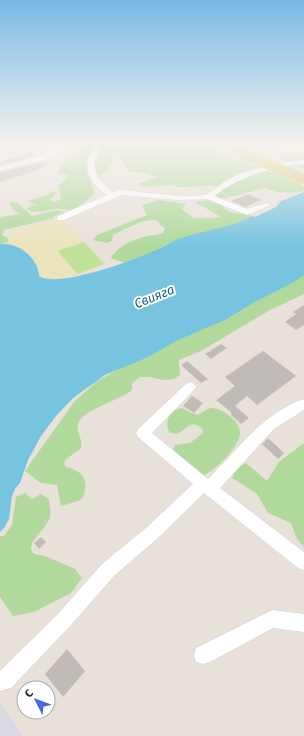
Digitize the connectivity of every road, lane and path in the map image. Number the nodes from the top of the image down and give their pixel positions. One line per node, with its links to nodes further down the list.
1 (94, 179): 3 (street)
2 (239, 179): 4 (street)
3 (112, 195): 4 (street); 6 (street)
4 (208, 198): 5 (street)
5 (267, 205)
6 (61, 218)
7 (190, 387): 9 (street)
8 (304, 404): 9 (street)
9 (206, 486): 10 (street); 13 (street)
10 (304, 562)
11 (304, 623): 12 (street)
12 (203, 655)
13 (0, 681)

